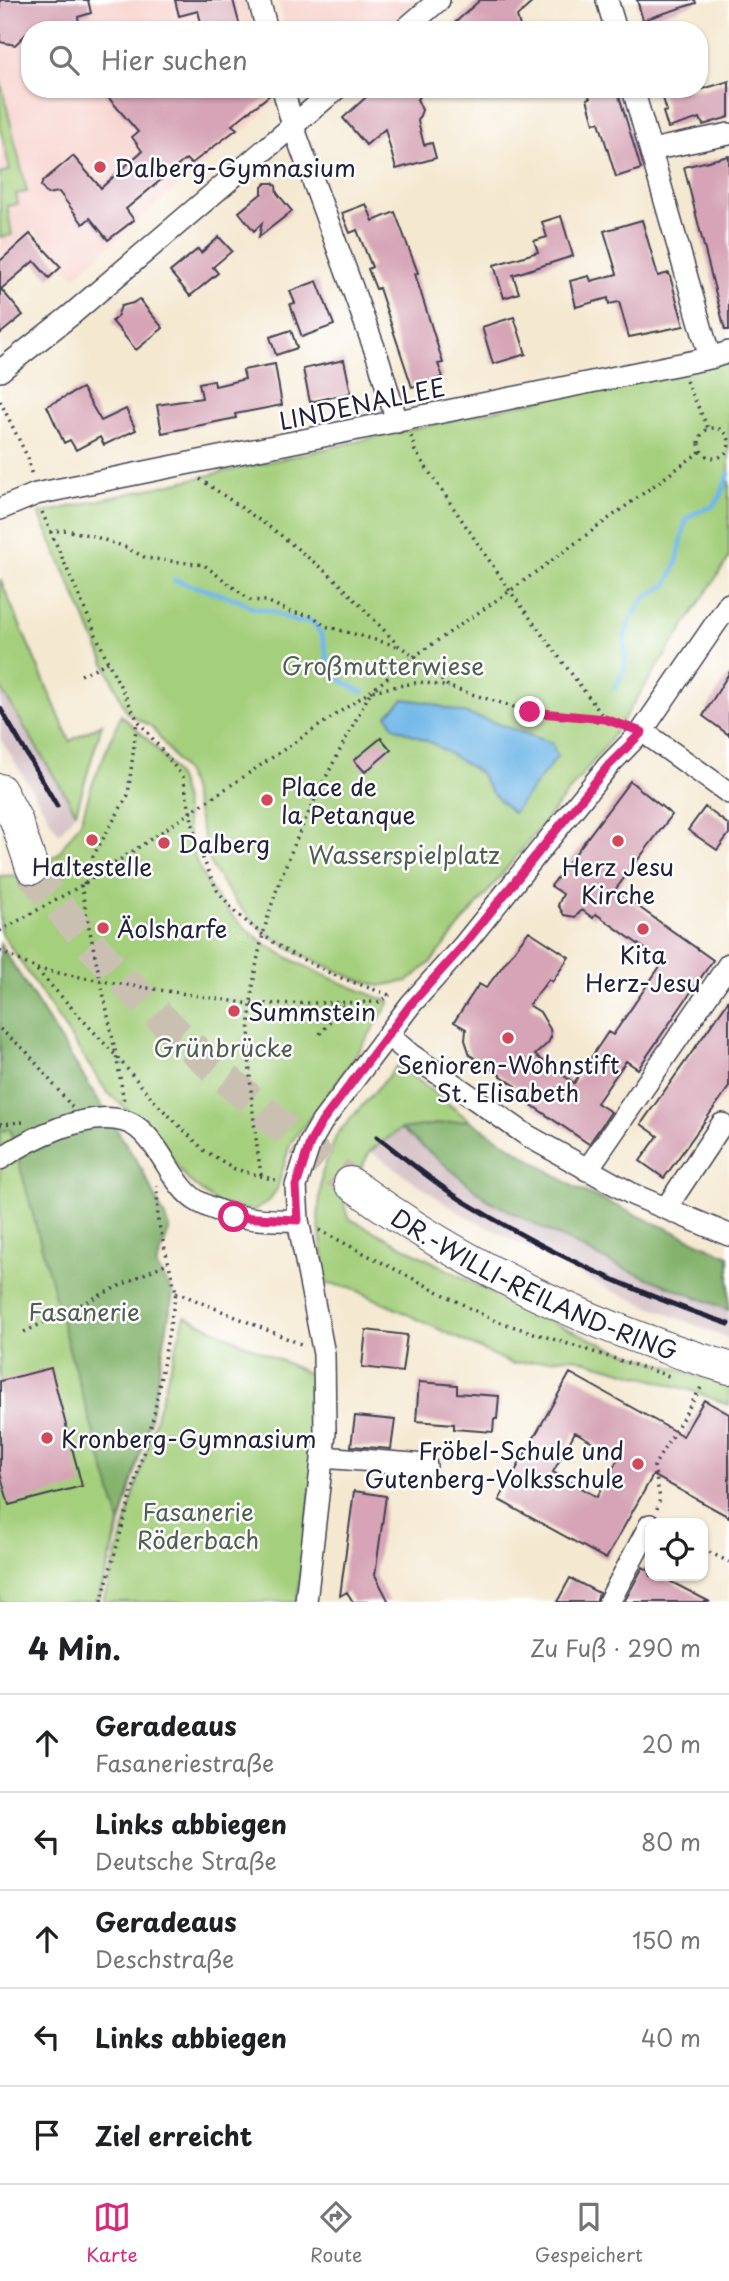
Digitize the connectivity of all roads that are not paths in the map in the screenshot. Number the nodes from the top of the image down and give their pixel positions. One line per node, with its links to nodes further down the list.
1 (259, 0): 4 (street)
2 (439, 0): 5 (street)
3 (607, 0): 6 (street)
4 (265, 21)
5 (414, 21)
6 (613, 21)
7 (285, 98): 10 (street)
8 (326, 98): 10 (street)
9 (636, 98): 12 (street)
10 (293, 126): 14 (street); 15 (street)
11 (729, 134): 12 (street)
12 (651, 150): 13 (street)
13 (720, 355): 15 (street, LINDENALLEE)
14 (0, 371)
15 (402, 421): 16 (street, LINDENALLEE)
16 (3, 507)
17 (729, 604): 18 (street)
18 (642, 732): 20 (street); 25 (street)
19 (0, 790): 23 (highway)
20 (729, 793)
21 (0, 825): 23 (highway)
22 (0, 850): 23 (highway)
23 (29, 870)
24 (729, 964): 28 (street)
25 (388, 1035): 28 (street); 31 (street)
26 (722, 1124): 30 (street)
27 (0, 1159): 31 (street)
28 (587, 1170): 30 (street)
29 (350, 1183): 33 (highway, DR.-WILLI-REILAND-RING)
30 (666, 1208): 32 (street)
31 (298, 1220): 34 (street)
32 (729, 1235)
33 (720, 1378)
34 (323, 1457): 35 (street); 37 (street)
35 (426, 1465)
36 (645, 1535): 38 (street)
37 (309, 1601)
38 (609, 1602)

